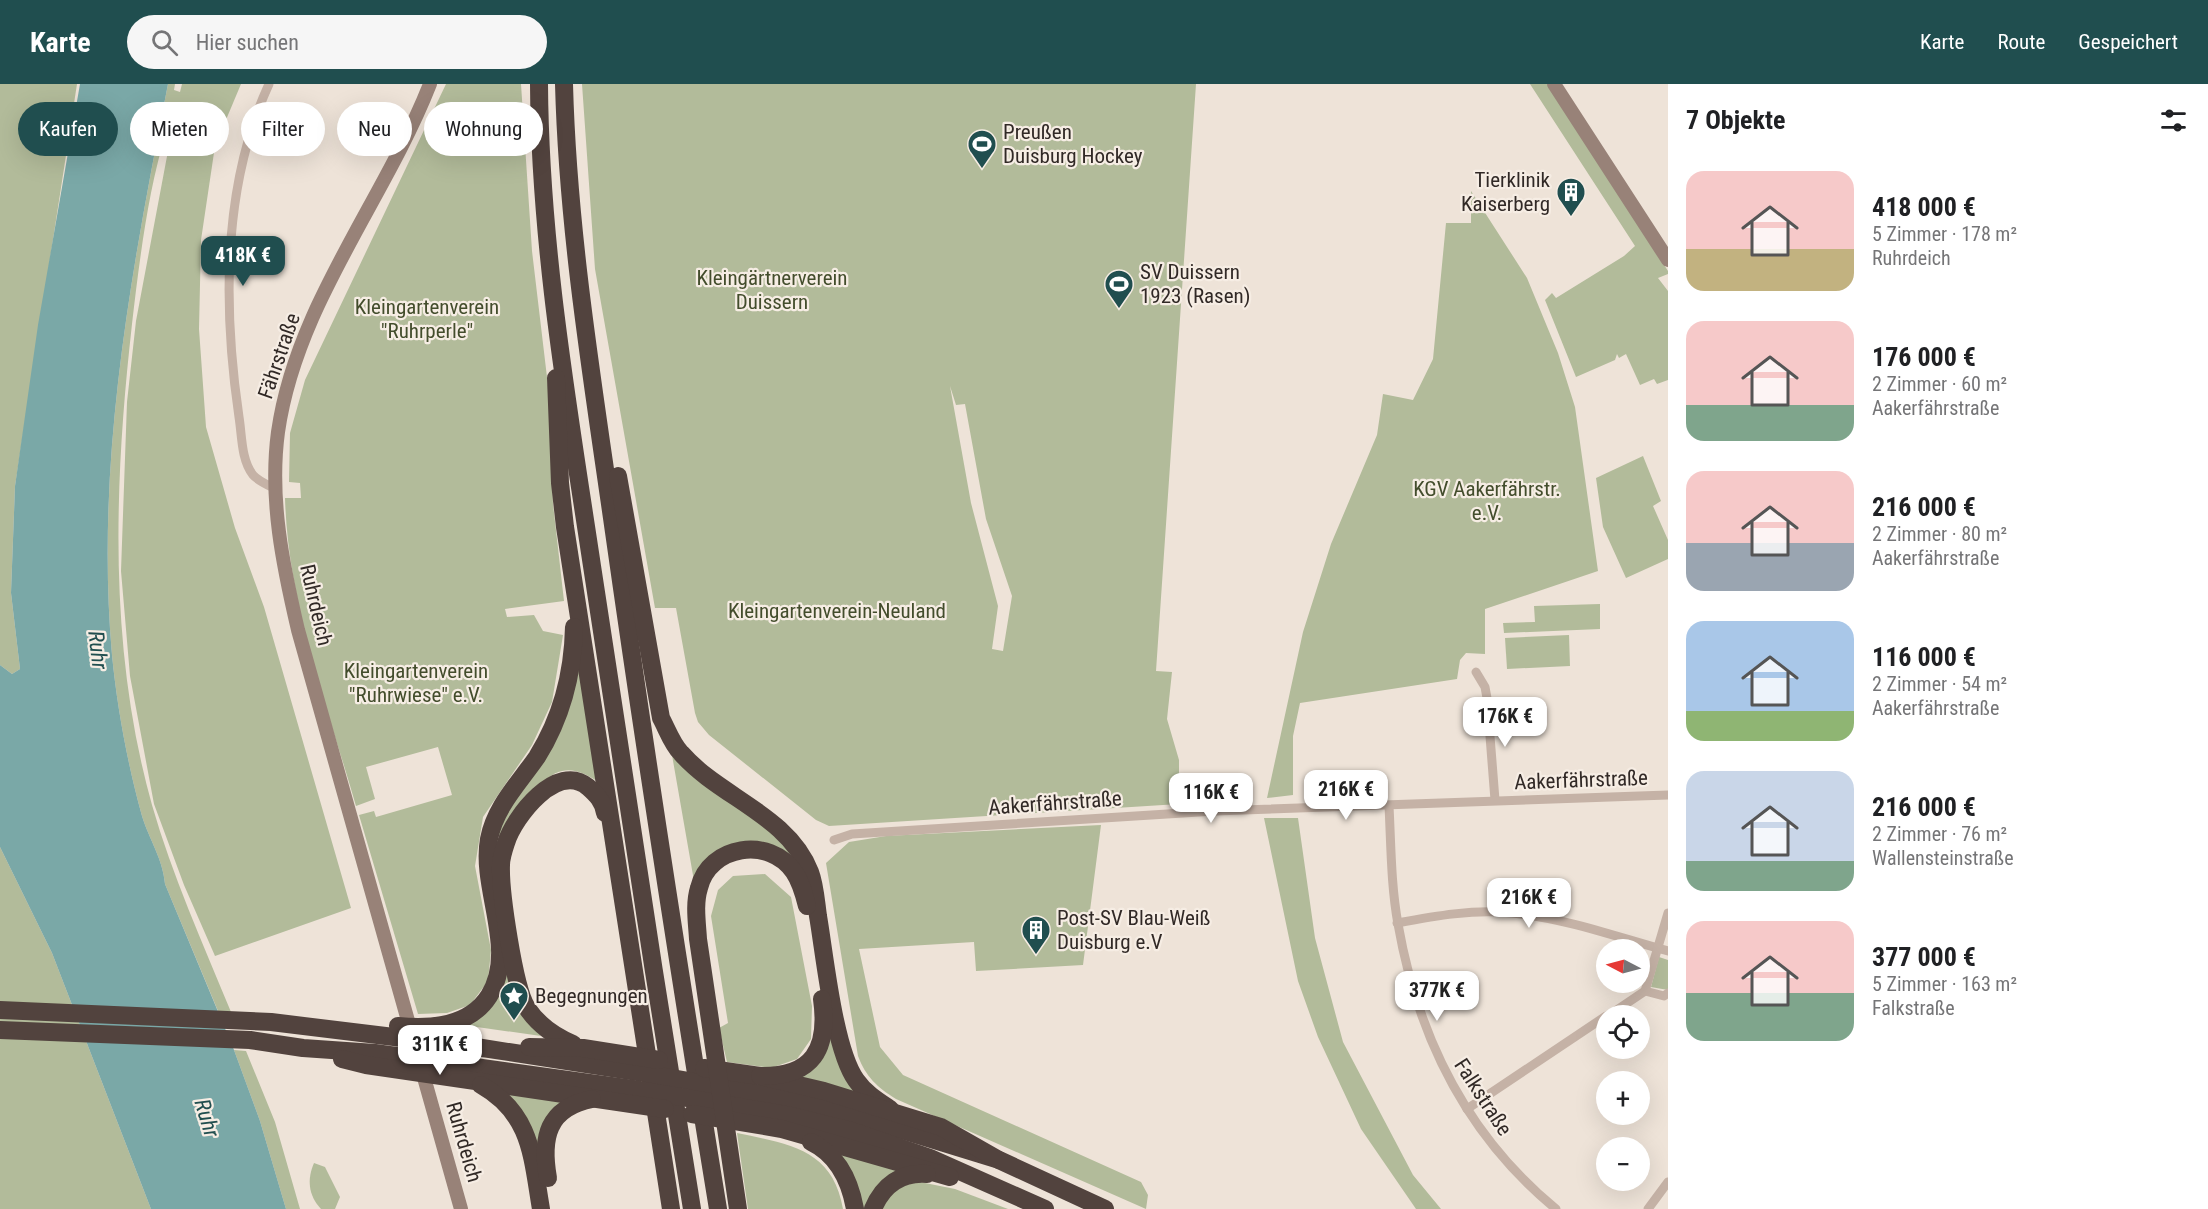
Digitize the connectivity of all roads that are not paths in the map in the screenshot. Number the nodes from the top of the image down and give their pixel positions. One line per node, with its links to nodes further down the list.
1 (269, 84): 9 (street)
2 (430, 84): 9 (main road, Fährstraße)
3 (539, 84): 7 (highway)
4 (564, 84): 8 (highway)
5 (1554, 84): 6 (main road)
6 (1668, 260)
7 (558, 340): 10 (highway); 53 (highway)
8 (603, 456): 15 (highway); 42 (highway)
9 (276, 489): 49 (main road, Ruhrdeich)
10 (574, 588): 17 (highway); 30 (highway)
11 (1476, 672): 13 (street, Aakerfährstraße)
12 (1668, 795): 13 (street, Aakerfährstraße)
13 (1496, 800): 14 (street, Aakerfährstraße)
14 (1389, 806): 16 (street, Aakerfährstraße); 19 (street, Falkstraße)
15 (656, 825): 33 (highway); 54 (highway)
16 (834, 840)
17 (618, 870): 32 (highway); 52 (highway)
18 (1668, 913): 20 (street)
19 (1397, 923): 20 (street); 41 (street, Falkstraße)
20 (1658, 948): 21 (street); 22 (street)
21 (1668, 951)
22 (1650, 974)
23 (1650, 992): 25 (street)
24 (1642, 993): 26 (street)
25 (1668, 993)
26 (1624, 1005)
27 (0, 1010): 30 (highway)
28 (1596, 1023): 41 (street)
29 (0, 1030): 35 (highway)
30 (426, 1034): 31 (highway)
31 (476, 1047): 32 (highway); 34 (highway)
32 (583, 1048): 34 (highway)
33 (713, 1054): 36 (highway); 55 (highway)
34 (637, 1064): 37 (highway)
35 (435, 1069): 38 (highway); 40 (highway)
36 (760, 1076): 37 (highway); 42 (highway)
37 (727, 1079): 45 (highway)
38 (474, 1082): 39 (highway); 50 (highway)
39 (597, 1098): 40 (highway); 51 (highway)
40 (642, 1098): 43 (highway)
41 (1467, 1108): 60 (street, Falkstraße)
42 (890, 1109): 45 (highway)
43 (732, 1113): 44 (highway); 48 (highway)
44 (782, 1129): 46 (highway); 56 (highway)
45 (999, 1160): 59 (highway)
46 (941, 1174): 48 (highway); 57 (highway)
47 (1668, 1182): 61 (street)
48 (1007, 1193): 58 (highway)
49 (461, 1209)
50 (541, 1209)
51 (553, 1209)
52 (671, 1209)
53 (692, 1209)
54 (718, 1209)
55 (738, 1209)
56 (855, 1209)
57 (873, 1209)
58 (1045, 1209)
59 (1105, 1209)
60 (1556, 1209)
61 (1647, 1209)

